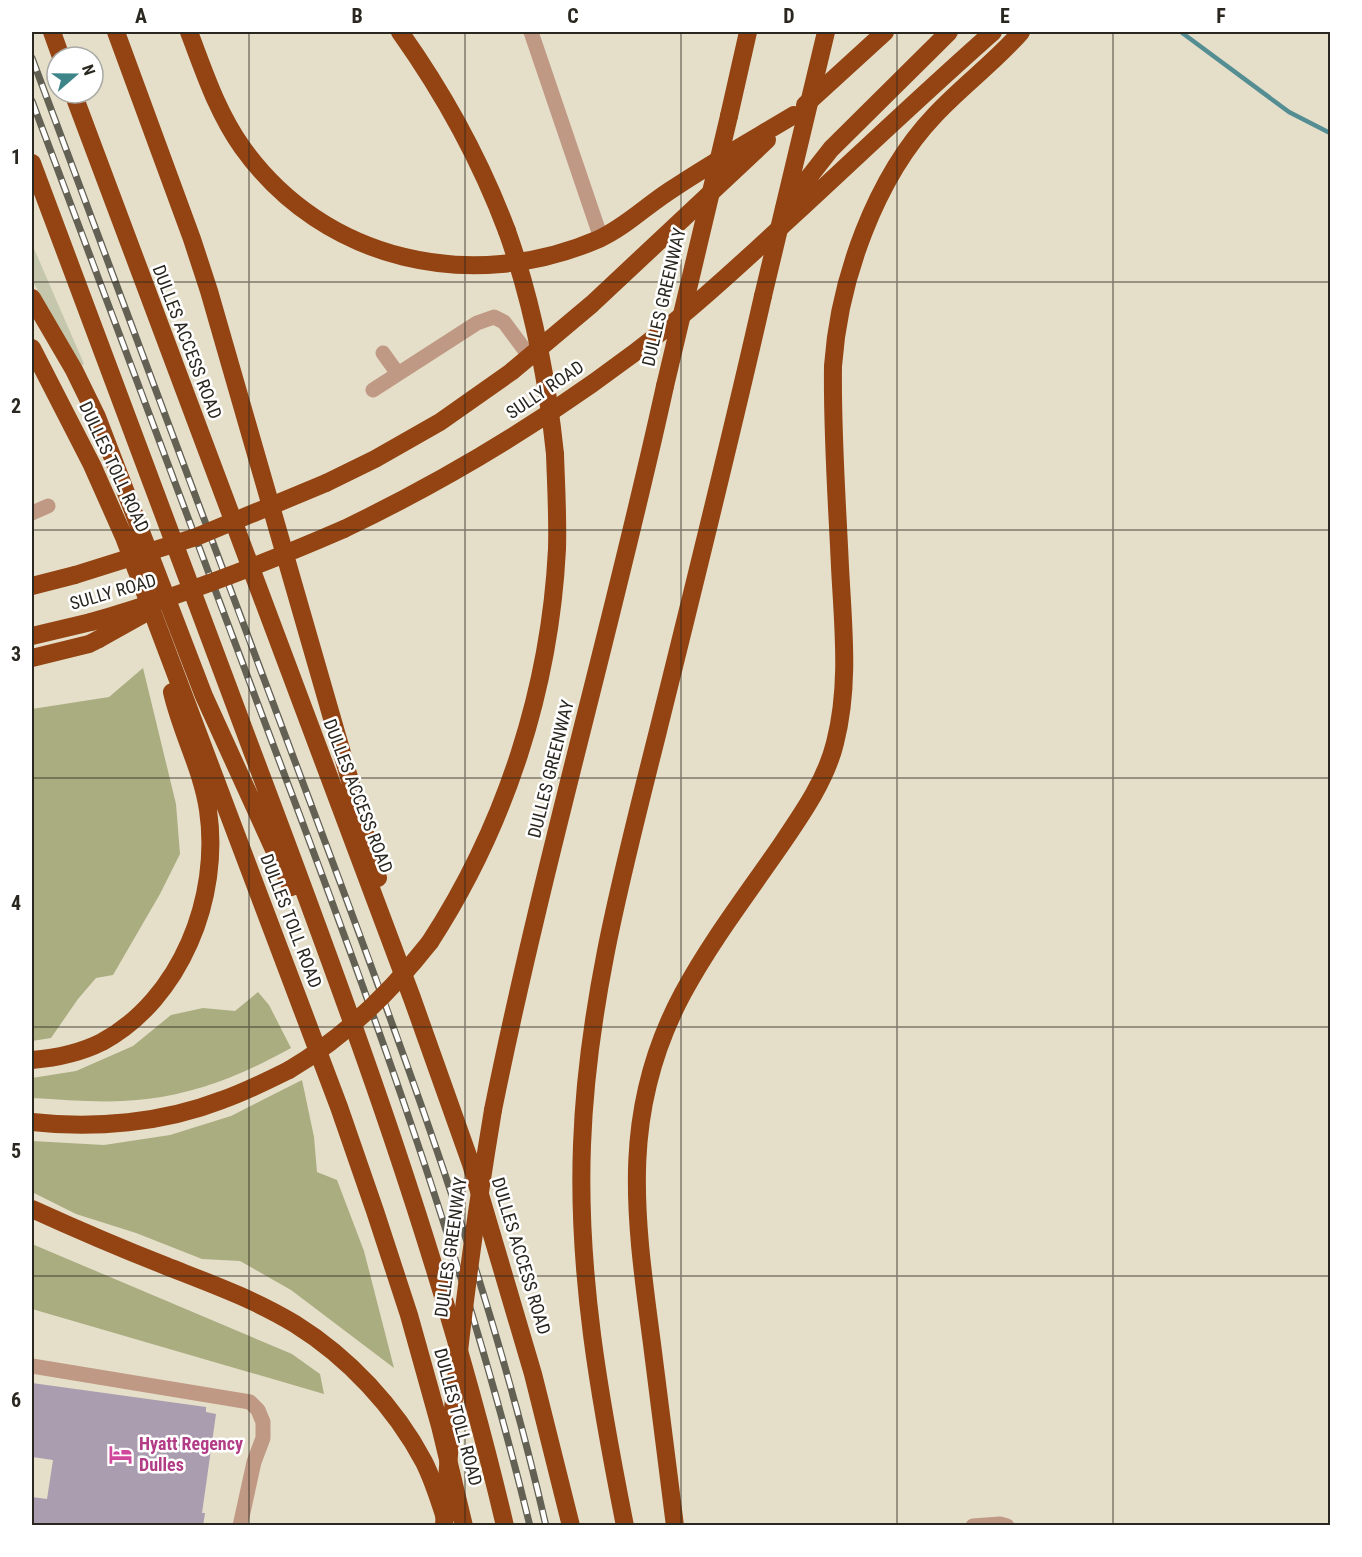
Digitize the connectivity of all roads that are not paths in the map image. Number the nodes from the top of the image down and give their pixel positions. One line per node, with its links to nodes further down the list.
1 (116, 32): 33 (highway)
2 (189, 32): 14 (highway)
3 (400, 32): 36 (highway, bridge)
4 (531, 32): 14 (lane)
5 (748, 32): 40 (highway, DULLES GREENWAY, bridge)
6 (826, 32): 44 (highway, bridge)
7 (885, 32): 12 (highway, SULLY ROAD)
8 (950, 32): 15 (highway)
9 (993, 32): 15 (highway, SULLY ROAD)
10 (1021, 32): 45 (highway)
11 (77, 105): 33 (highway, DULLES ACCESS ROAD)
12 (794, 115): 14 (highway); 19 (highway, SULLY ROAD)
13 (32, 163): 35 (highway)
14 (601, 238)
15 (731, 273): 29 (highway, SULLY ROAD, bridge)
16 (32, 297): 35 (highway)
17 (32, 348): 22 (highway, DULLES TOLL ROAD)
18 (383, 353): 21 (lane)
19 (530, 357): 21 (lane); 26 (highway, SULLY ROAD, bridge)
20 (32, 360): 22 (highway)
21 (398, 374): 23 (lane)
22 (52, 388): 30 (highway, DULLES TOLL ROAD)
23 (374, 390)
24 (48, 506): 25 (lane)
25 (32, 513)
26 (75, 575): 27 (highway); 28 (highway, SULLY ROAD)
27 (32, 576)
28 (32, 585)
29 (178, 595): 31 (highway, SULLY ROAD, bridge); 32 (highway, bridge)
30 (157, 626): 34 (highway); 41 (highway, DULLES TOLL ROAD)
31 (32, 636)
32 (32, 658)
33 (412, 998): 43 (highway, DULLES ACCESS ROAD)
34 (32, 1060)
35 (372, 1079): 42 (highway)
36 (32, 1122)
37 (32, 1209): 40 (highway)
38 (32, 1366): 39 (lane)
39 (240, 1526)
40 (446, 1526)
41 (464, 1526)
42 (505, 1526)
43 (571, 1526)
44 (626, 1526)
45 (675, 1526)
46 (973, 1526): 47 (lane)
47 (1007, 1526)

